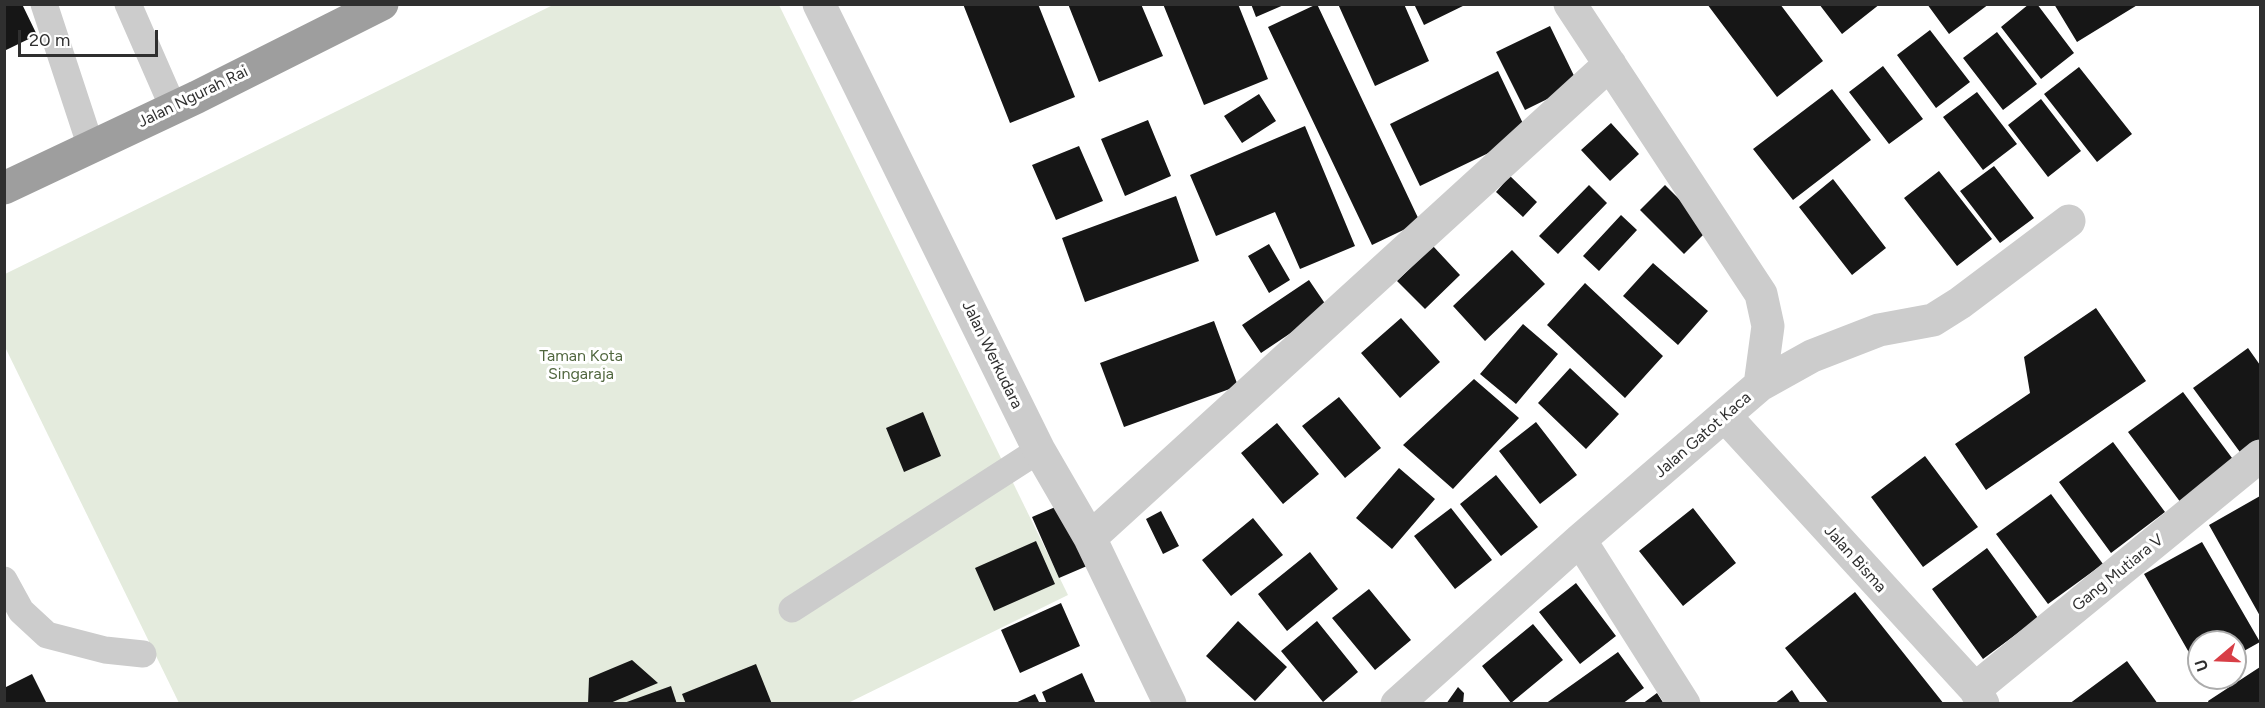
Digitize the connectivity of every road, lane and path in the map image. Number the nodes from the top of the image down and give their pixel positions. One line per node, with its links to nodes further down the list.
1 (44, 4): 8 (lane)
2 (128, 4): 7 (lane)
3 (819, 4): 13 (street, Jalan Werkudara)
4 (1570, 4): 6 (street, Jalan Gatot Kaca)
5 (359, 9): 7 (highway, Jalan Ngurah Rai)
6 (1610, 64): 11 (street, Jalan Gatot Kaca); 15 (street)
7 (173, 107): 8 (highway, Jalan Ngurah Rai)
8 (91, 147): 9 (highway, Jalan Ngurah Rai)
9 (4, 188)
10 (2069, 221): 11 (street)
11 (1760, 385): 12 (street, Jalan Gatot Kaca)
12 (1725, 416): 16 (street, Jalan Gatot Kaca); 20 (street, Jalan Bisma)
13 (1039, 450): 15 (street, Jalan Werkudara); 18 (lane)
14 (2260, 456): 20 (street, Gang Mutiara V)
15 (1090, 538): 21 (street, Jalan Werkudara)
16 (1580, 540): 22 (street, Jalan Gatot Kaca); 23 (street)
17 (4, 580): 19 (lane)
18 (792, 609)
19 (143, 654)
20 (1979, 696)
21 (1171, 703)
22 (1396, 704)
23 (1684, 704)

